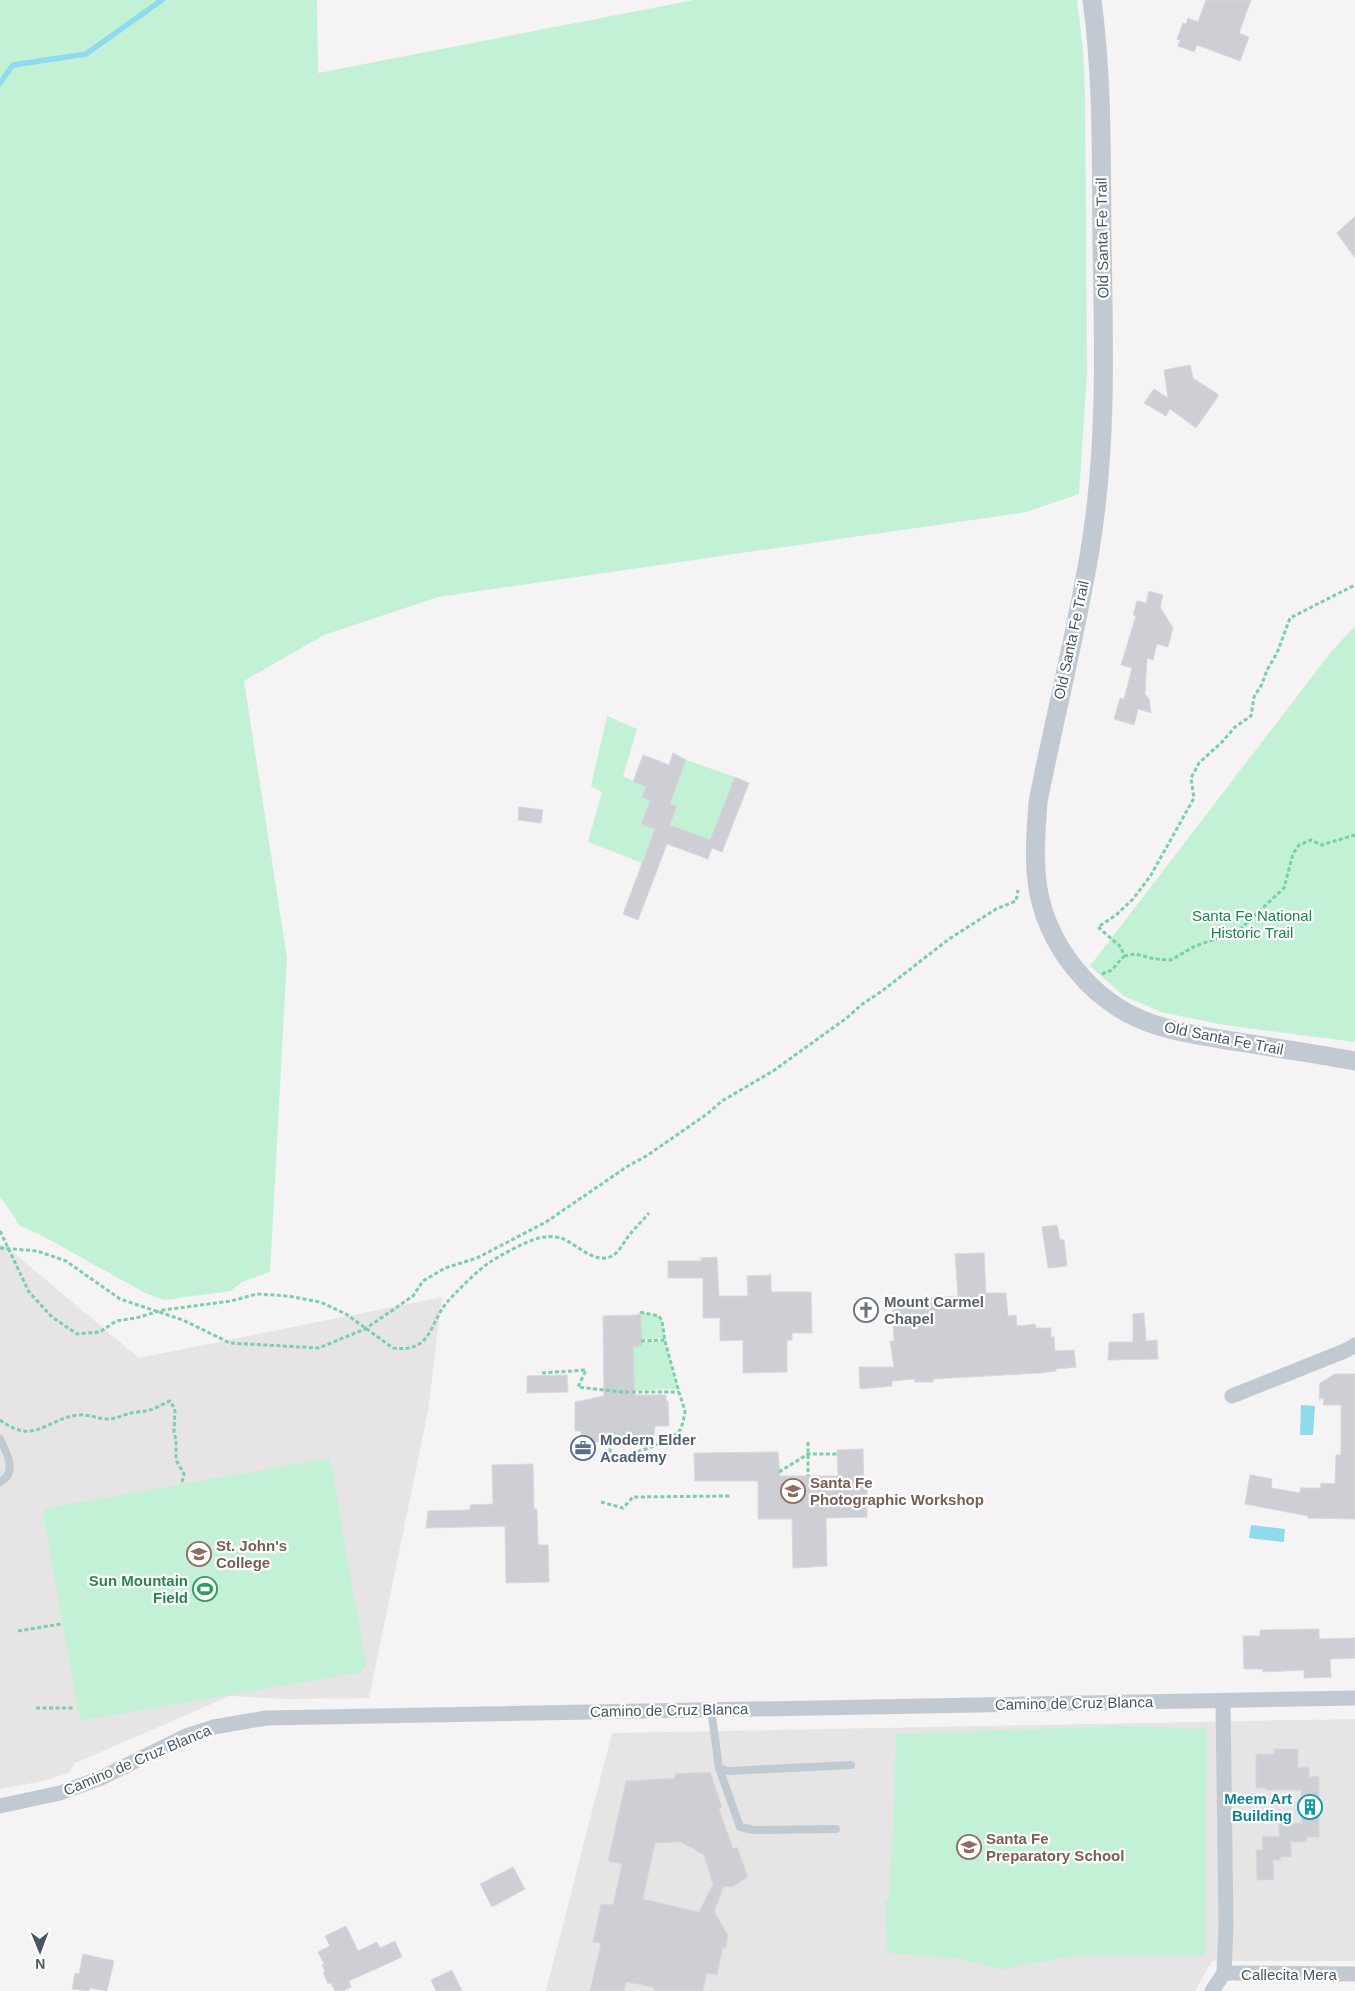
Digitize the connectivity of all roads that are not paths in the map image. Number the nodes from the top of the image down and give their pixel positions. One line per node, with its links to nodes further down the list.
1 (1092, 0): 2 (street, Old Santa Fe Trail)
2 (1355, 1061)
3 (1355, 1345): 4 (street)
4 (1232, 1396)
5 (0, 1439): 6 (lane)
6 (0, 1482)
7 (1355, 1698): 8 (street, Camino de Cruz Blanca)
8 (1223, 1701): 9 (street, Camino de Cruz Blanca); 14 (street)
9 (711, 1709): 11 (lane); 12 (street, Camino de Cruz Blanca)
10 (851, 1765): 11 (lane)
11 (719, 1768): 13 (lane)
12 (0, 1806)
13 (836, 1829)
14 (1224, 1974): 15 (street, Callecita Mera); 16 (street)
15 (1355, 1974)
16 (1212, 1991)

